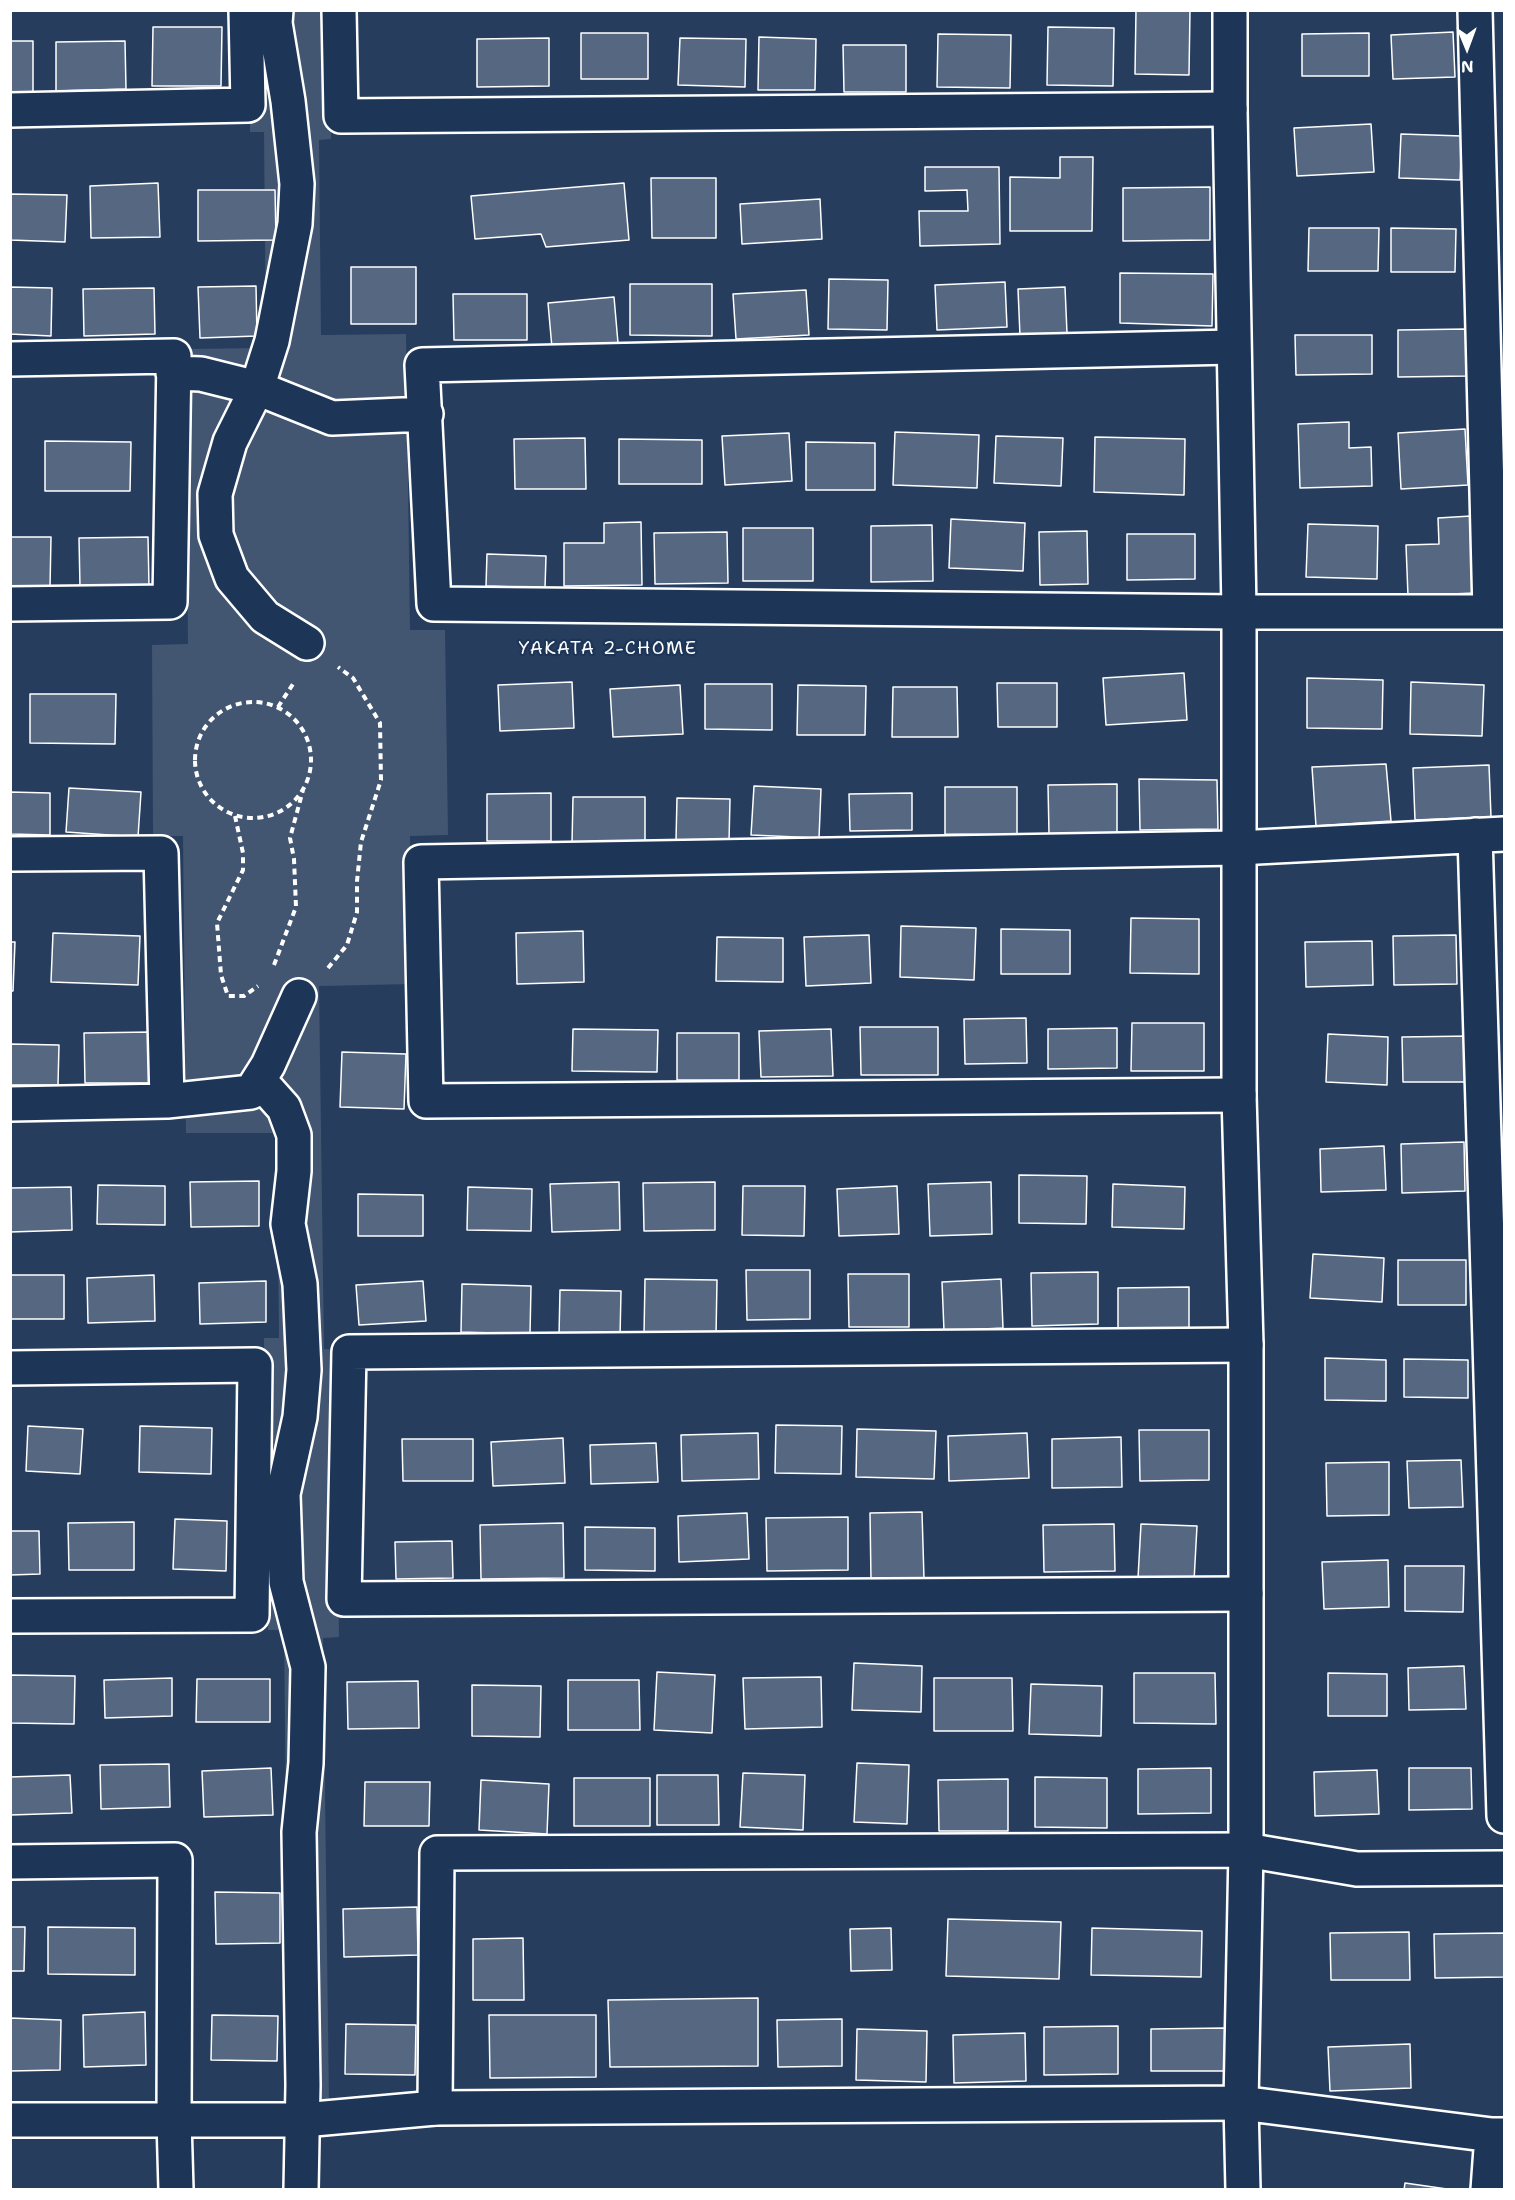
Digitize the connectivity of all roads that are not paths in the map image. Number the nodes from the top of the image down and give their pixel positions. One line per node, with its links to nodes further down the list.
1 (246, 10): 7 (street)
2 (276, 10): 11 (street)
3 (339, 10): 6 (street)
4 (1230, 10): 6 (street)
5 (1475, 10): 15 (street)
6 (1230, 109): 8 (street)
7 (10, 110)
8 (1233, 347): 12 (street); 14 (street)
9 (10, 359): 10 (street)
10 (174, 374): 11 (street); 13 (street)
11 (257, 388): 12 (street); 16 (street)
12 (426, 414): 14 (street)
13 (10, 604)
14 (1239, 612): 15 (street); 18 (street)
15 (1497, 612)
16 (307, 643)
17 (1490, 835): 18 (street); 29 (street)
18 (1238, 848): 22 (street); 22 (street)
19 (10, 854): 23 (street)
20 (300, 996): 21 (street)
21 (259, 1080): 23 (street); 37 (street)
22 (1239, 1095): 25 (street)
23 (167, 1101): 24 (street)
24 (10, 1104)
25 (1245, 1345): 27 (street); 27 (street)
26 (10, 1368): 28 (street)
27 (1246, 1594): 30 (street)
28 (10, 1616)
29 (1504, 1815)
30 (1246, 1851): 32 (street); 33 (street); 34 (street)
31 (10, 1862): 36 (street)
32 (1504, 1868)
33 (1240, 2103): 34 (street); 38 (street); 41 (street)
34 (435, 2108): 37 (street)
35 (10, 2120): 36 (street)
36 (174, 2120): 37 (street); 39 (street)
37 (303, 2120): 40 (street)
38 (1498, 2135): 42 (street)
39 (176, 2190)
40 (301, 2190)
41 (1242, 2190)
42 (1488, 2190)

